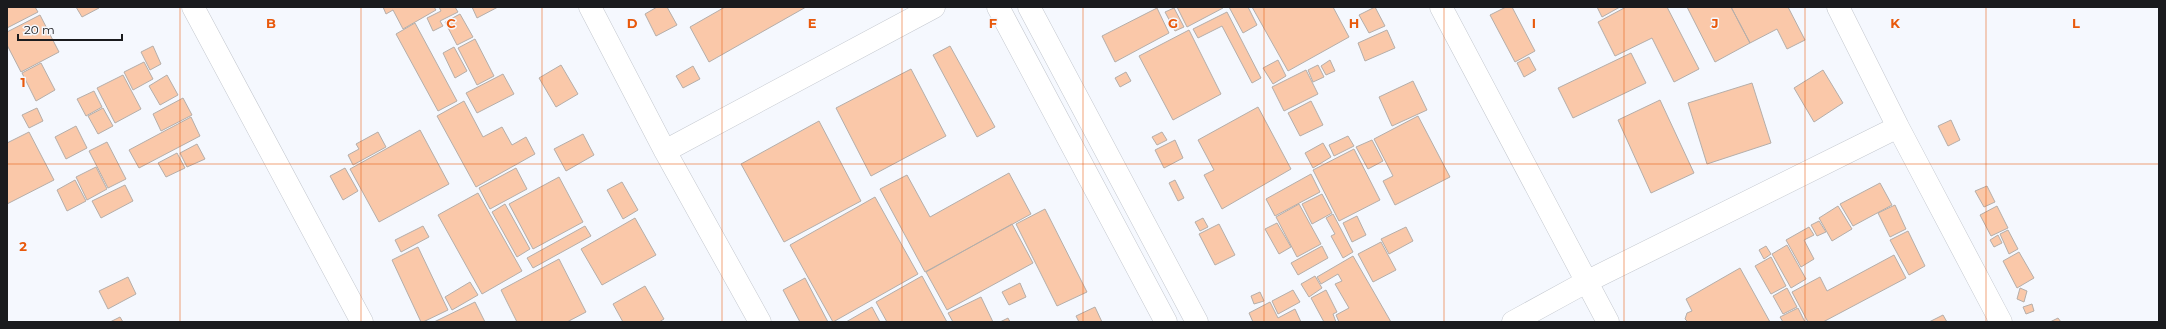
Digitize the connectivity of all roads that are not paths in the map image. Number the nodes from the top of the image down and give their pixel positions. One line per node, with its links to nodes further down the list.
1 (193, 7): 11 (street)
2 (590, 7): 9 (street)
3 (934, 7): 9 (street)
4 (998, 7): 13 (street)
5 (1029, 7): 14 (street)
6 (1440, 7): 10 (street)
7 (1838, 7): 8 (street)
8 (1898, 127): 10 (street); 17 (street)
9 (665, 151): 12 (street)
10 (1586, 282): 15 (street); 16 (street)
11 (362, 322)
12 (760, 322)
13 (1166, 322)
14 (1197, 322)
15 (1513, 322)
16 (1608, 322)
17 (2001, 322)

